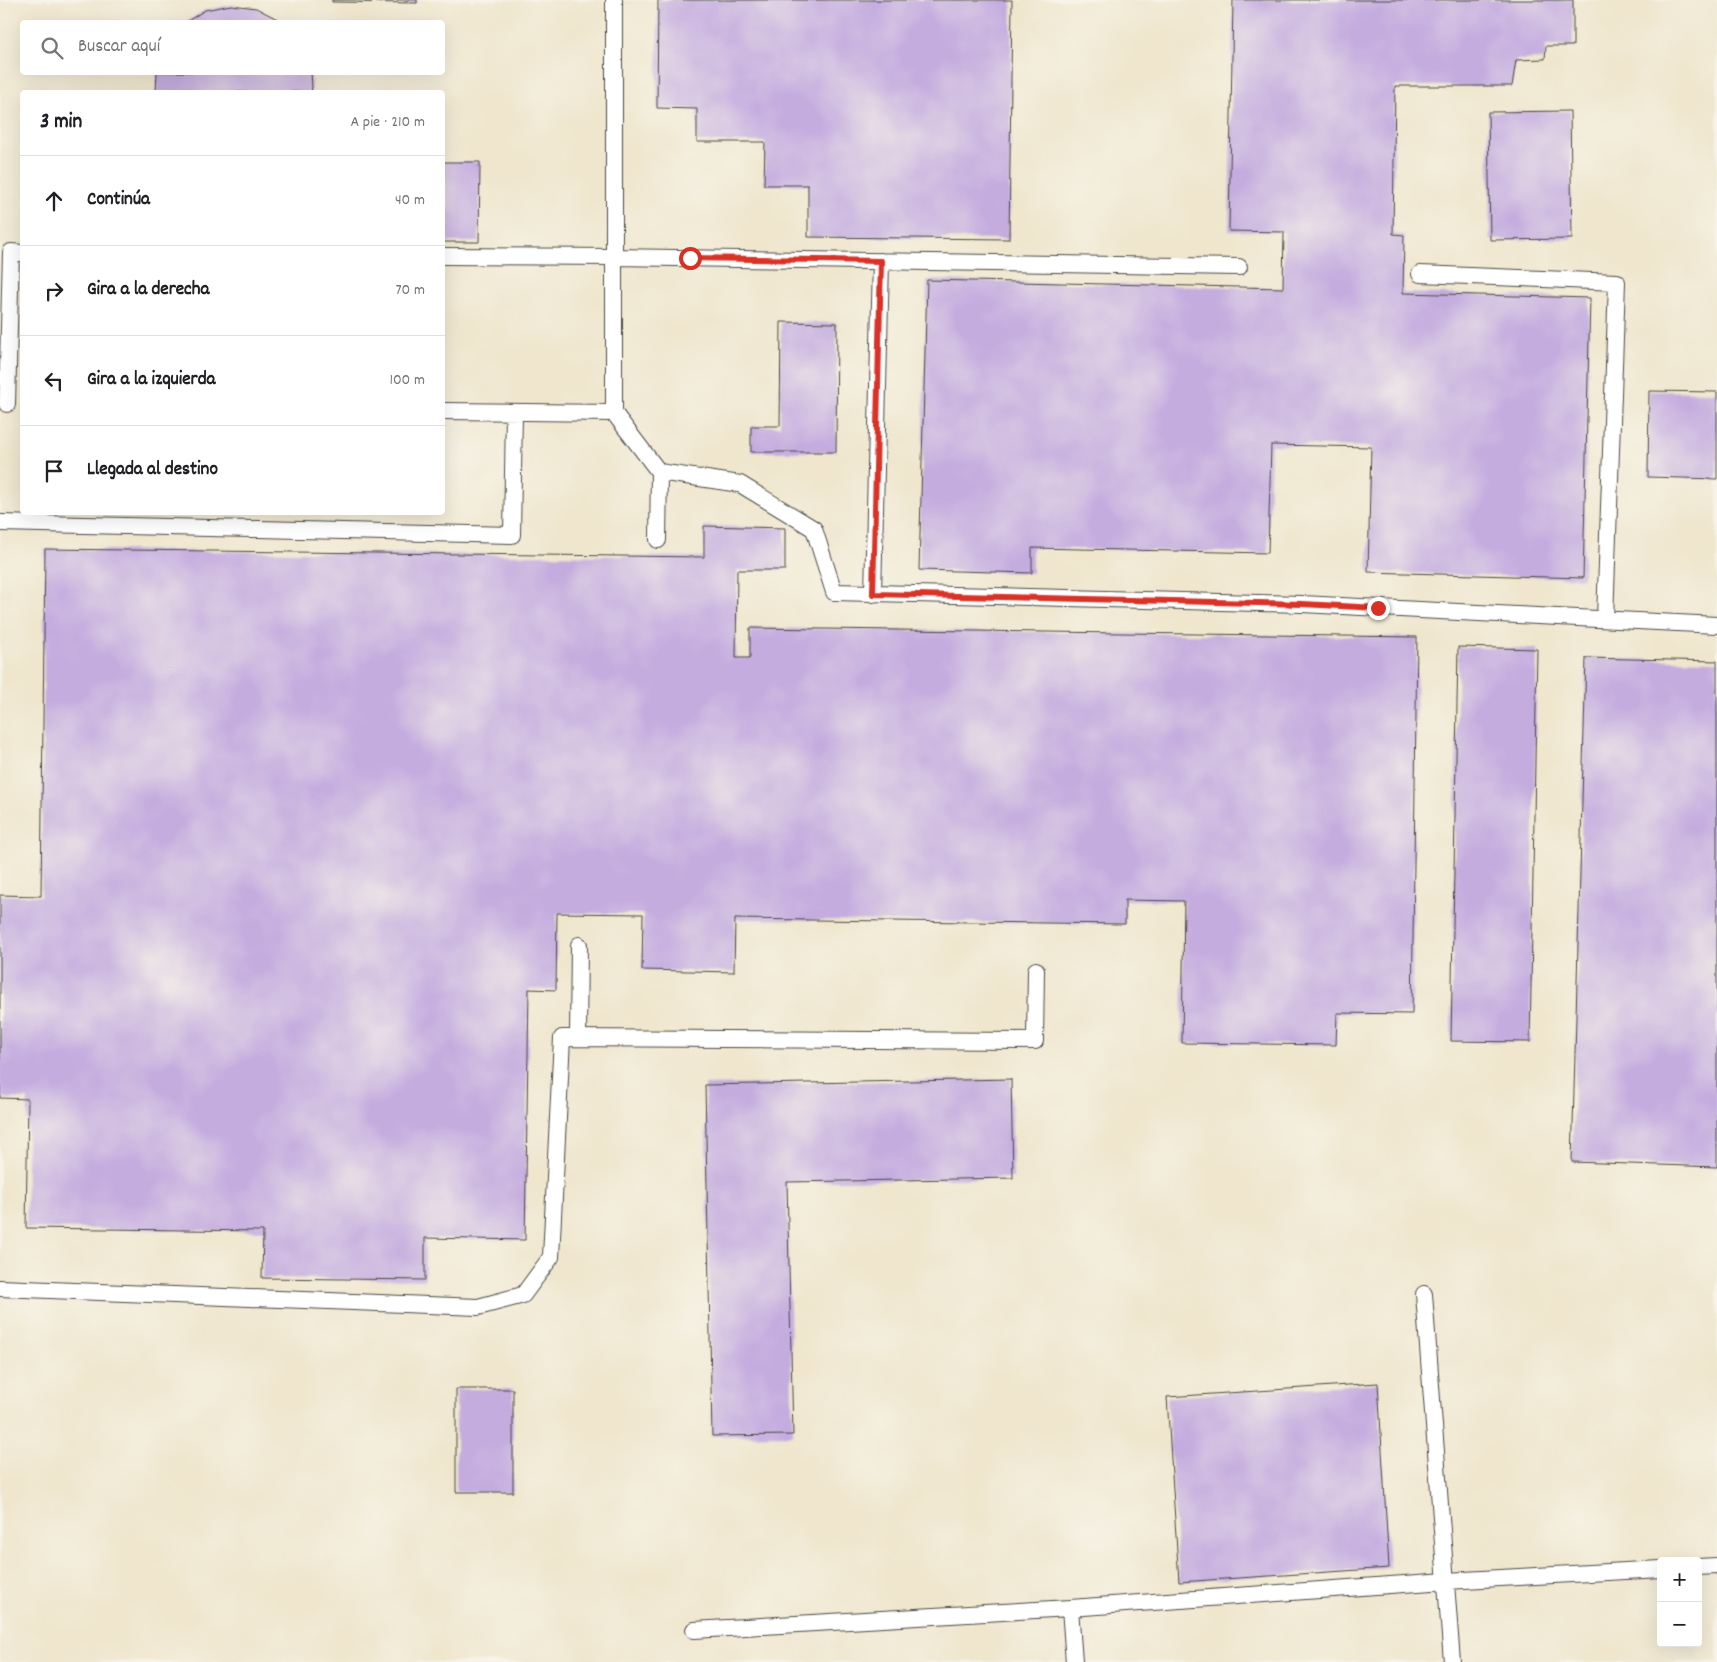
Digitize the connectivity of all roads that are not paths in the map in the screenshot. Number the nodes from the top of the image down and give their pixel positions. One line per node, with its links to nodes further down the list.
1 (614, 0): 4 (lane)
2 (20, 252): 8 (lane)
3 (445, 256): 4 (lane)
4 (614, 257): 5 (lane); 12 (lane)
5 (881, 261): 6 (lane); 16 (lane)
6 (1239, 267)
7 (1420, 274): 17 (lane)
8 (4, 345): 9 (lane)
9 (10, 404)
10 (445, 411): 11 (lane)
11 (514, 412): 12 (lane); 14 (lane)
12 (614, 413): 13 (lane)
13 (659, 472): 15 (lane); 16 (lane)
14 (0, 523)
15 (658, 540)
16 (873, 594): 17 (lane)
17 (1605, 619): 18 (lane)
18 (1717, 625)
19 (579, 945): 21 (lane)
20 (1036, 970): 21 (lane)
21 (578, 1038): 22 (lane)
22 (0, 1288)
23 (1424, 1294): 27 (lane)
24 (1717, 1566): 25 (lane)
25 (1702, 1567)
26 (1657, 1569): 27 (lane)
27 (1446, 1581): 28 (lane); 31 (lane)
28 (1070, 1608): 29 (lane); 30 (lane)
29 (694, 1630)
30 (1074, 1662)
31 (1452, 1662)

